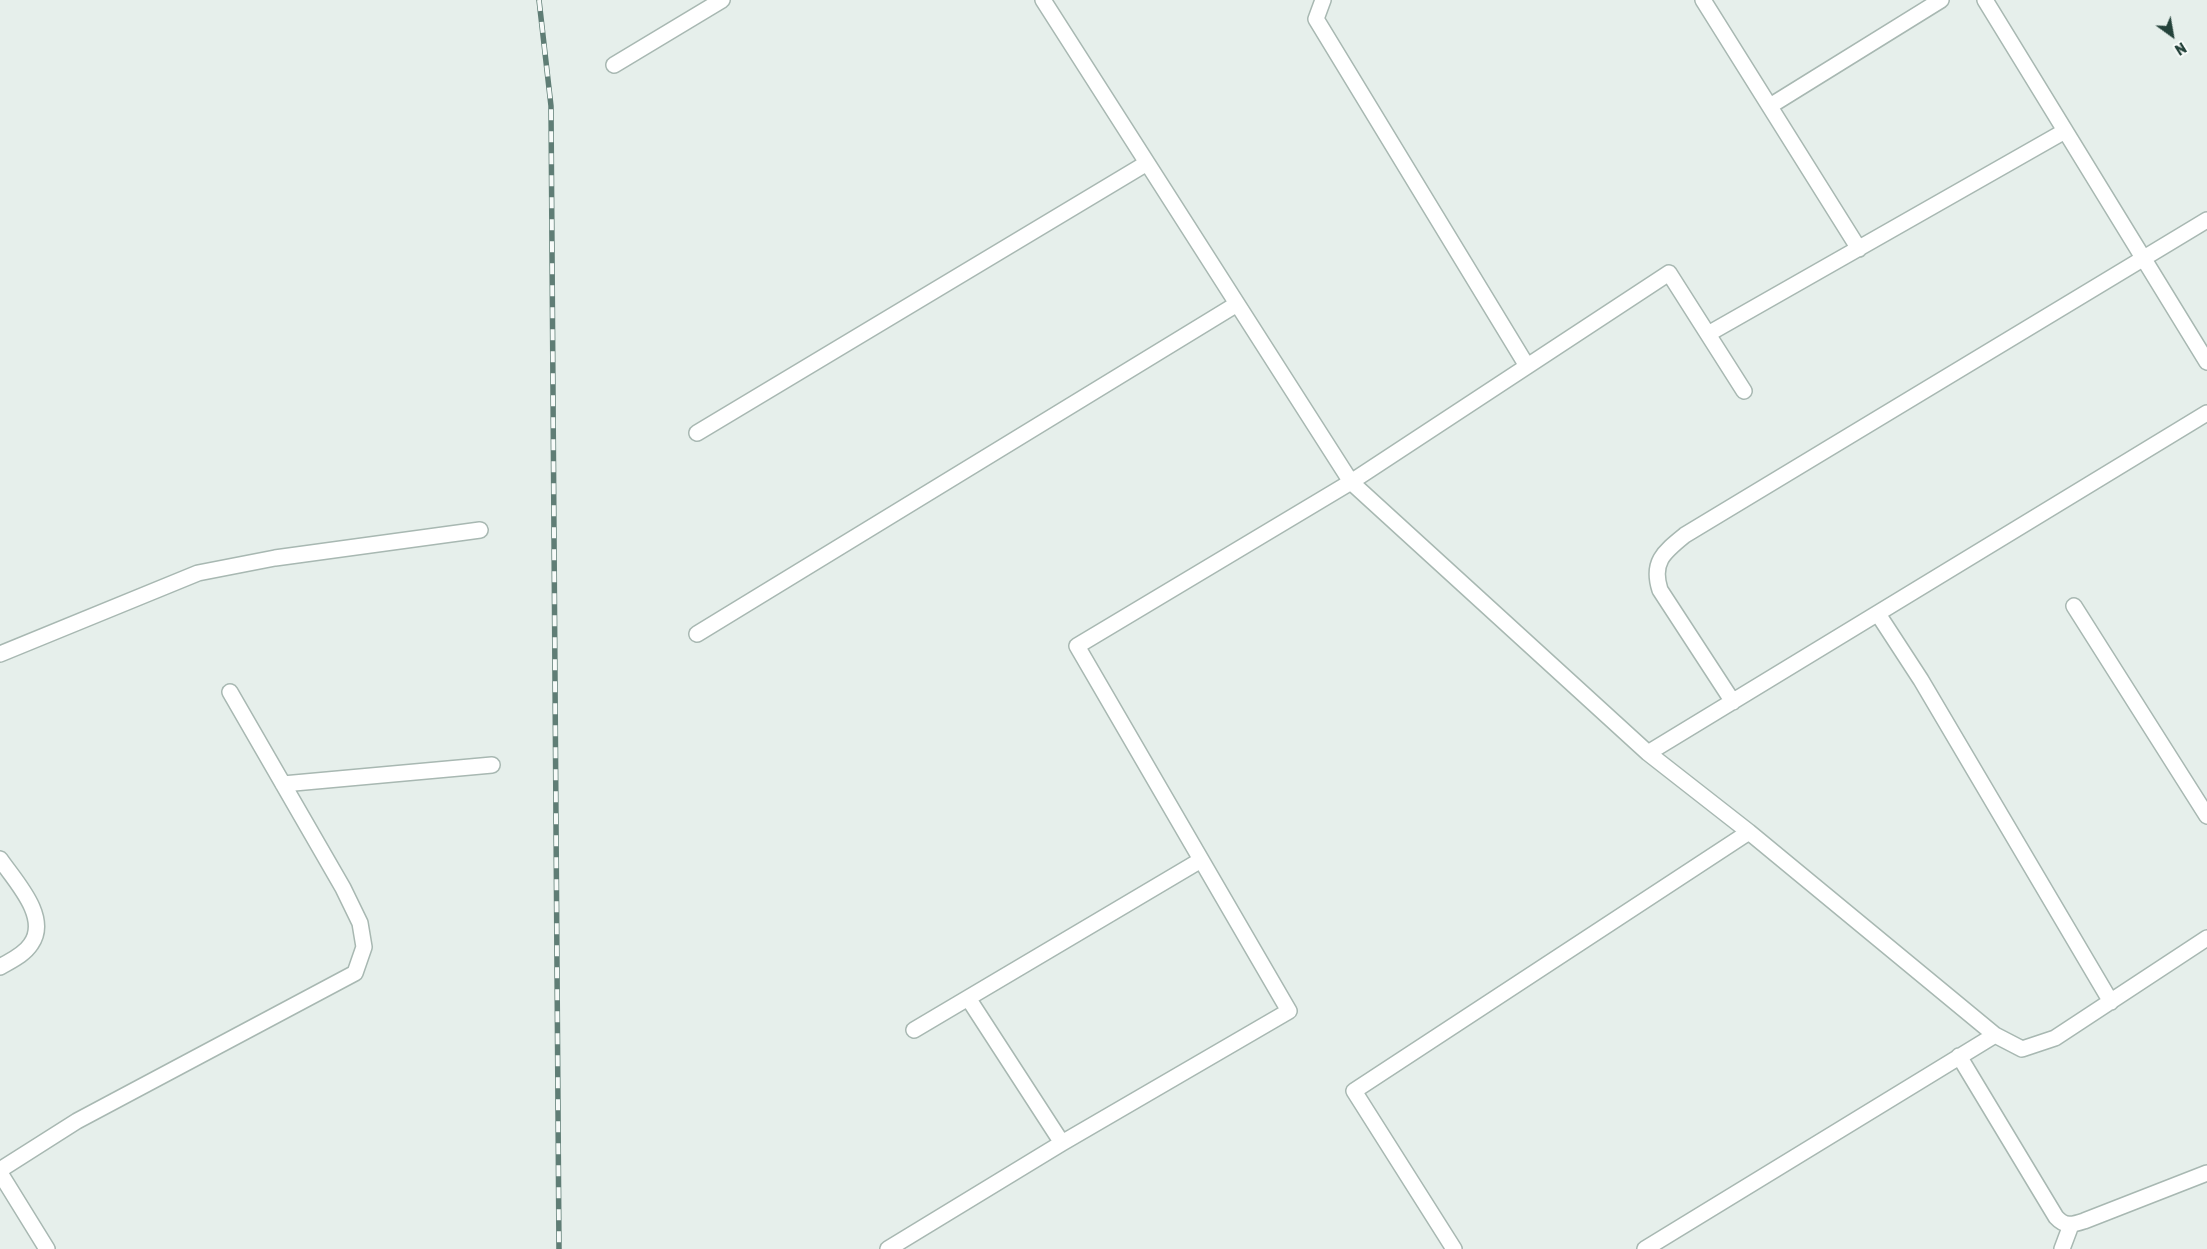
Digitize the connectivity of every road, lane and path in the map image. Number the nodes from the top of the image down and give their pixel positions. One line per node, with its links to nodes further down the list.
1 (722, 0): 7 (street)
2 (1043, 0): 10 (street)
3 (1323, 0): 17 (street)
4 (1704, 0): 8 (street)
5 (1941, 0): 8 (street)
6 (1985, 0): 9 (street)
7 (614, 65)
8 (1770, 106): 12 (street)
9 (2065, 131): 12 (street); 13 (street)
10 (1147, 163): 14 (street); 20 (street)
11 (2207, 220): 13 (street)
12 (1859, 249): 15 (street)
13 (2144, 260): 16 (street); 28 (street)
14 (1237, 304): 21 (street); 25 (street)
15 (1708, 334): 17 (street); 18 (street)
16 (2207, 362)
17 (1527, 366): 21 (street)
18 (1744, 392)
19 (2207, 413): 24 (street)
20 (697, 433)
21 (1351, 482): 29 (street); 35 (street)
22 (480, 530): 26 (street)
23 (2074, 606): 32 (street)
24 (1878, 614): 28 (street); 39 (street)
25 (697, 634)
26 (0, 654)
27 (230, 692): 31 (street)
28 (1733, 702): 29 (street)
29 (1648, 753): 33 (street)
30 (492, 766): 31 (street)
31 (283, 784): 44 (street)
32 (2207, 816)
33 (1749, 832): 41 (street); 50 (street)
34 (0, 859): 37 (street)
35 (1201, 860): 38 (street); 43 (street)
36 (2207, 938): 39 (street)
37 (0, 967)
38 (968, 998): 40 (street); 43 (street)
39 (2111, 1002): 41 (street)
40 (914, 1030)
41 (1996, 1035): 42 (street)
42 (1959, 1056): 47 (street); 51 (street)
43 (1062, 1143): 49 (street)
44 (0, 1170)
45 (0, 1173): 48 (street)
46 (2207, 1173): 47 (street)
47 (2071, 1225): 52 (street)
48 (47, 1249)
49 (888, 1249)
50 (1454, 1249)
51 (1645, 1249)
52 (2062, 1249)

